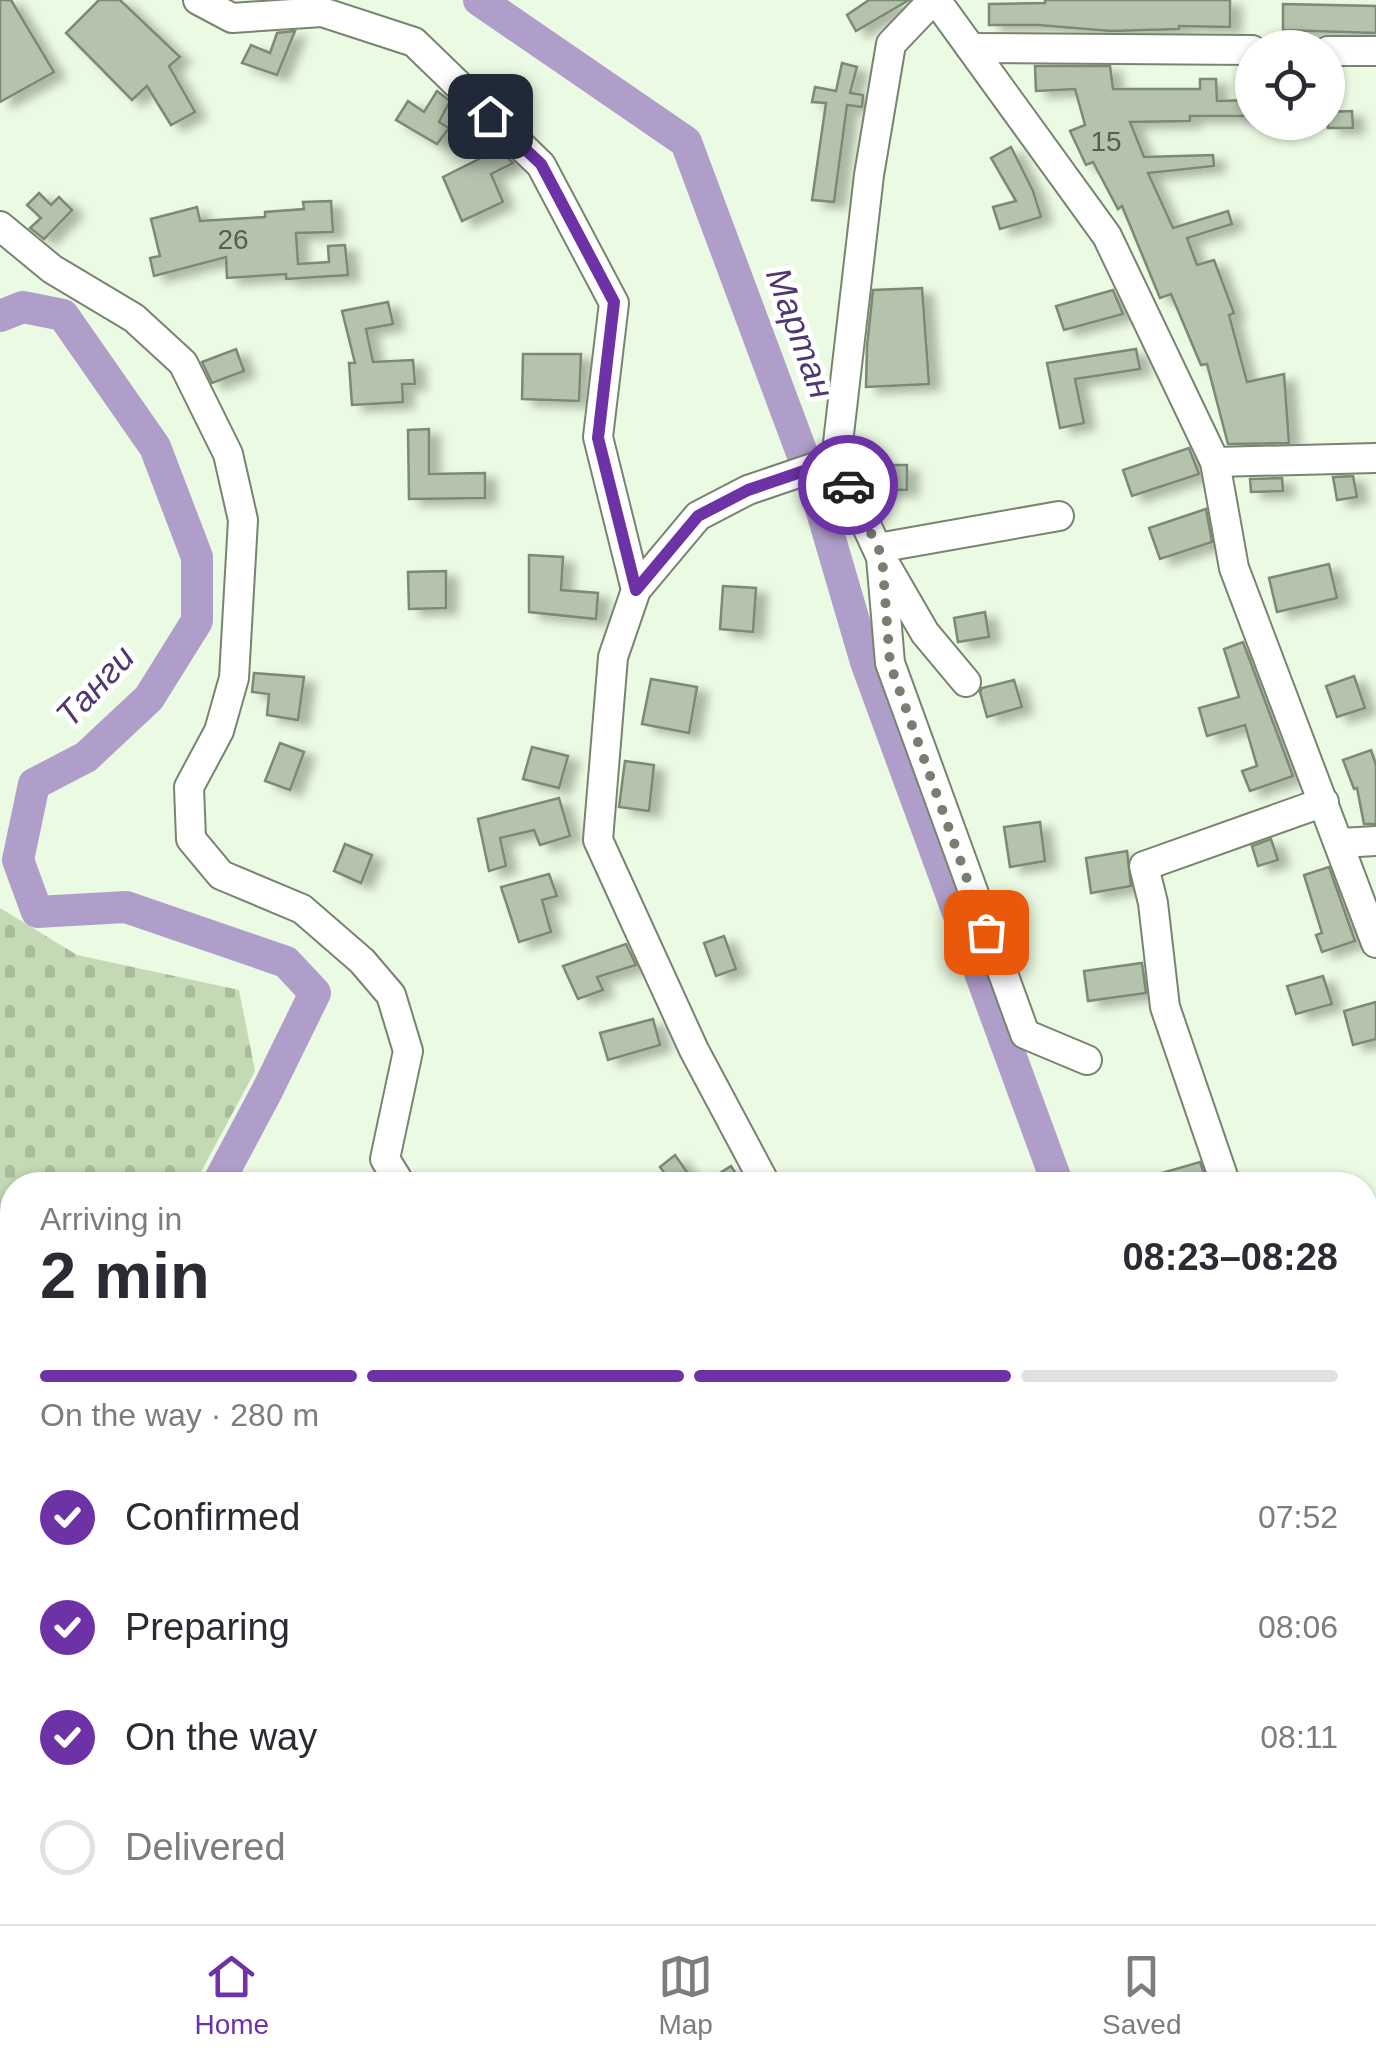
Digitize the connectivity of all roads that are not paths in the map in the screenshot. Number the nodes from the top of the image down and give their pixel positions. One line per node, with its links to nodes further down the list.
1 (198, 0): 13 (street)
2 (934, 0): 3 (street); 9 (street)
3 (971, 48): 4 (street); 10 (street)
4 (1235, 50)
5 (1345, 51): 6 (street)
6 (1376, 51)
7 (0, 226): 20 (street)
8 (1376, 458): 10 (street)
9 (836, 460): 12 (street); 13 (street)
10 (1215, 462): 15 (street)
11 (1059, 516): 12 (street)
12 (880, 552): 14 (street); 19 (street)
13 (636, 590): 21 (street)
14 (966, 682)
15 (1324, 802): 17 (street); 22 (street)
16 (1376, 841): 17 (street)
17 (1340, 844): 18 (street)
18 (1376, 943)
19 (1087, 1060)
20 (393, 1172)
21 (759, 1172)
22 (1222, 1172)

